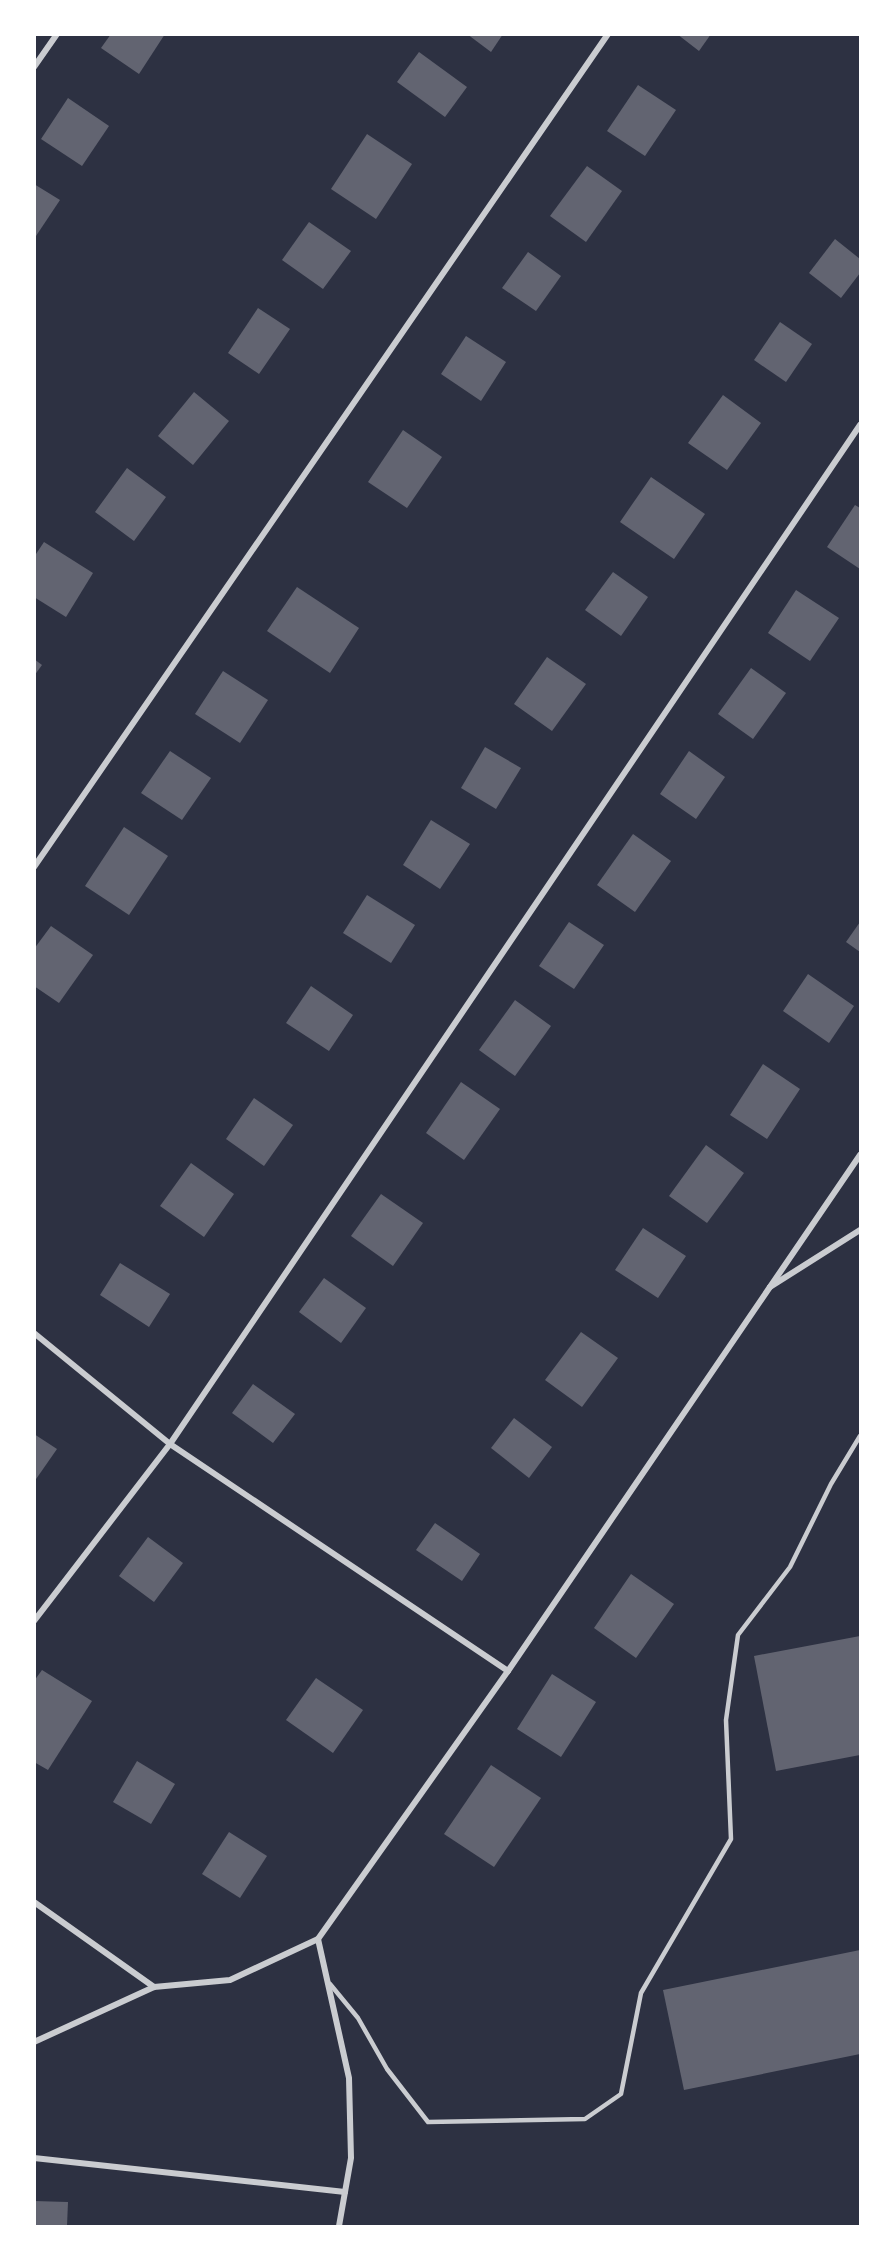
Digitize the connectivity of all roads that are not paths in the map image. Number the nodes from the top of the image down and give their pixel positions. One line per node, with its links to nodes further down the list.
1 (57, 34): 3 (street)
2 (608, 34): 5 (street)
3 (34, 67)
4 (861, 425): 11 (street)
5 (34, 867)
6 (861, 1155): 8 (street)
7 (861, 1230): 8 (street)
8 (767, 1289): 13 (street)
9 (34, 1333): 11 (street)
10 (861, 1436): 16 (lane)
11 (170, 1444): 12 (street); 13 (street)
12 (34, 1621)
13 (508, 1671): 15 (street)
14 (34, 1902): 17 (street)
15 (318, 1938): 16 (street); 17 (street)
16 (330, 1984): 20 (street)
17 (154, 1987): 18 (street)
18 (34, 2042)
19 (34, 2158): 20 (street)
20 (345, 2192): 21 (street)
21 (339, 2226)

